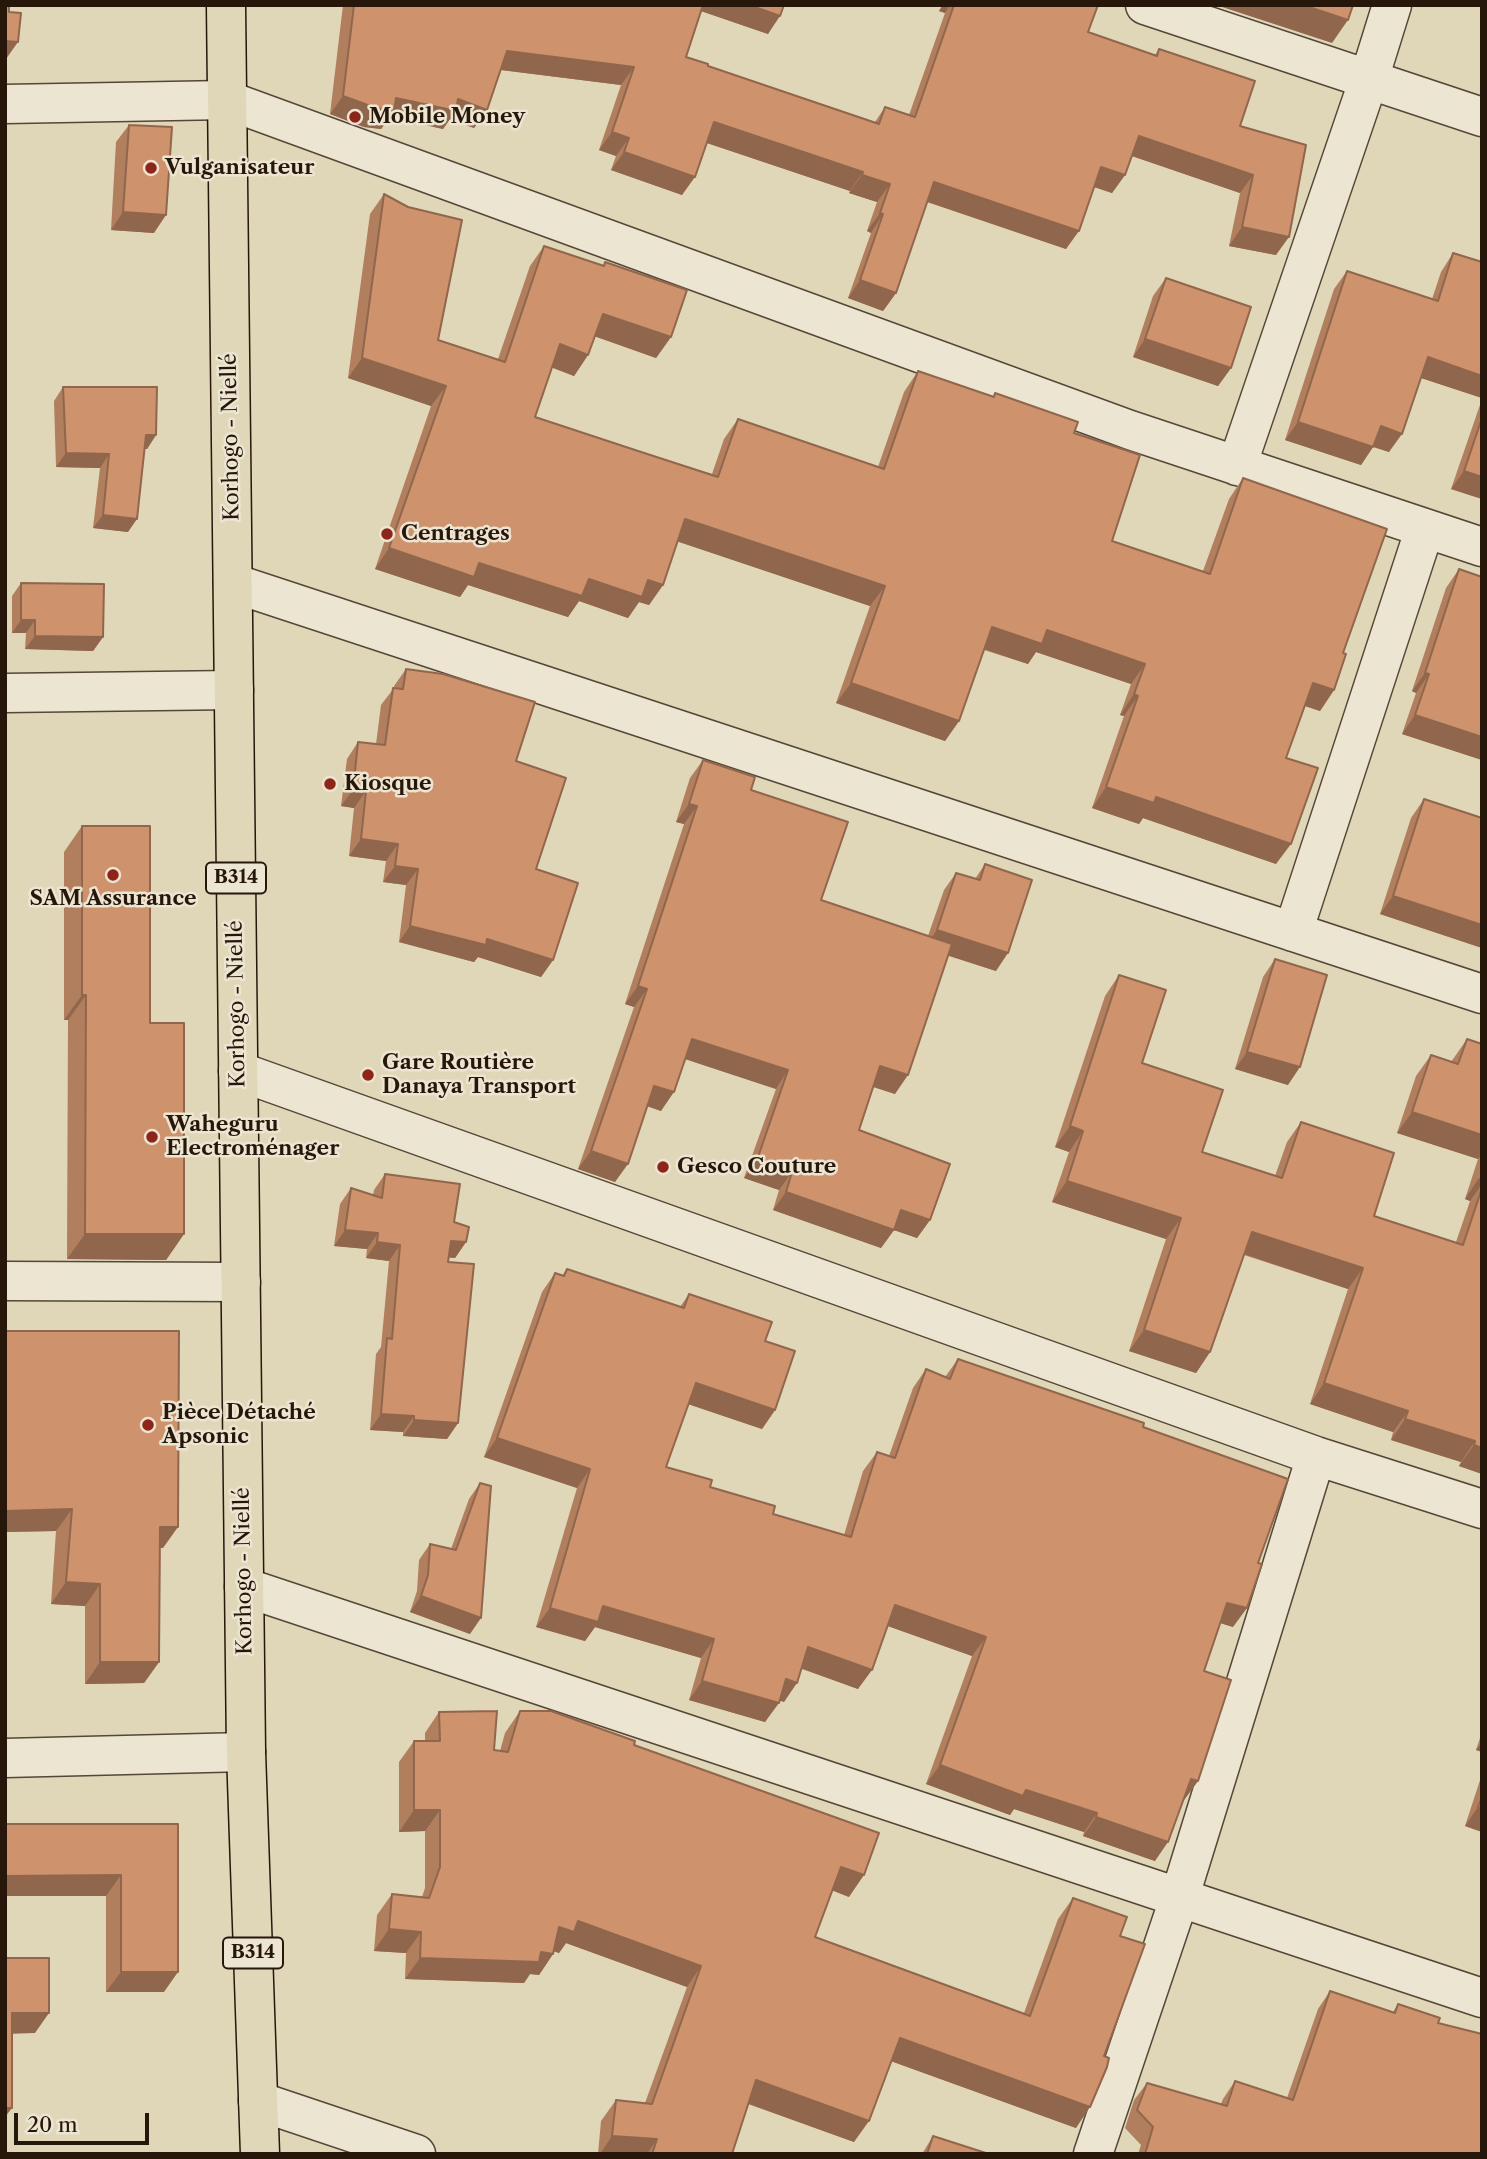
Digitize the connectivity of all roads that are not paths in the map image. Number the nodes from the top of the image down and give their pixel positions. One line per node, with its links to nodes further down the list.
1 (226, 5): 5 (main road, Korhogo - Niellé / B314)
2 (1145, 5): 4 (street)
3 (1392, 5): 4 (street)
4 (1369, 79): 7 (street); 8 (street)
5 (227, 100): 6 (street); 8 (street); 11 (main road, Korhogo - Niellé / B314)
6 (5, 104)
7 (1482, 117)
8 (1237, 466): 9 (street)
9 (1425, 528): 10 (street); 14 (street)
10 (1482, 547)
11 (233, 583): 12 (main road, Korhogo - Niellé / B314); 14 (street)
12 (234, 690): 13 (street); 16 (main road, Korhogo - Niellé / B314)
13 (5, 693)
14 (1293, 932): 15 (street)
15 (1482, 994)
16 (238, 1071): 18 (main road, Korhogo - Niellé / B314); 19 (street)
17 (5, 1282): 18 (street)
18 (241, 1282): 21 (main road, Korhogo - Niellé / B314)
19 (1316, 1456): 20 (street); 24 (street)
20 (1482, 1509)
21 (244, 1587): 22 (main road, Korhogo - Niellé / B314); 24 (street)
22 (246, 1752): 23 (street); 26 (main road, B314)
23 (5, 1758)
24 (1179, 1899): 25 (street); 29 (street)
25 (1482, 1998)
26 (258, 2101): 27 (main road, B314); 28 (street)
27 (260, 2154)
28 (416, 2154)
29 (1093, 2154)

